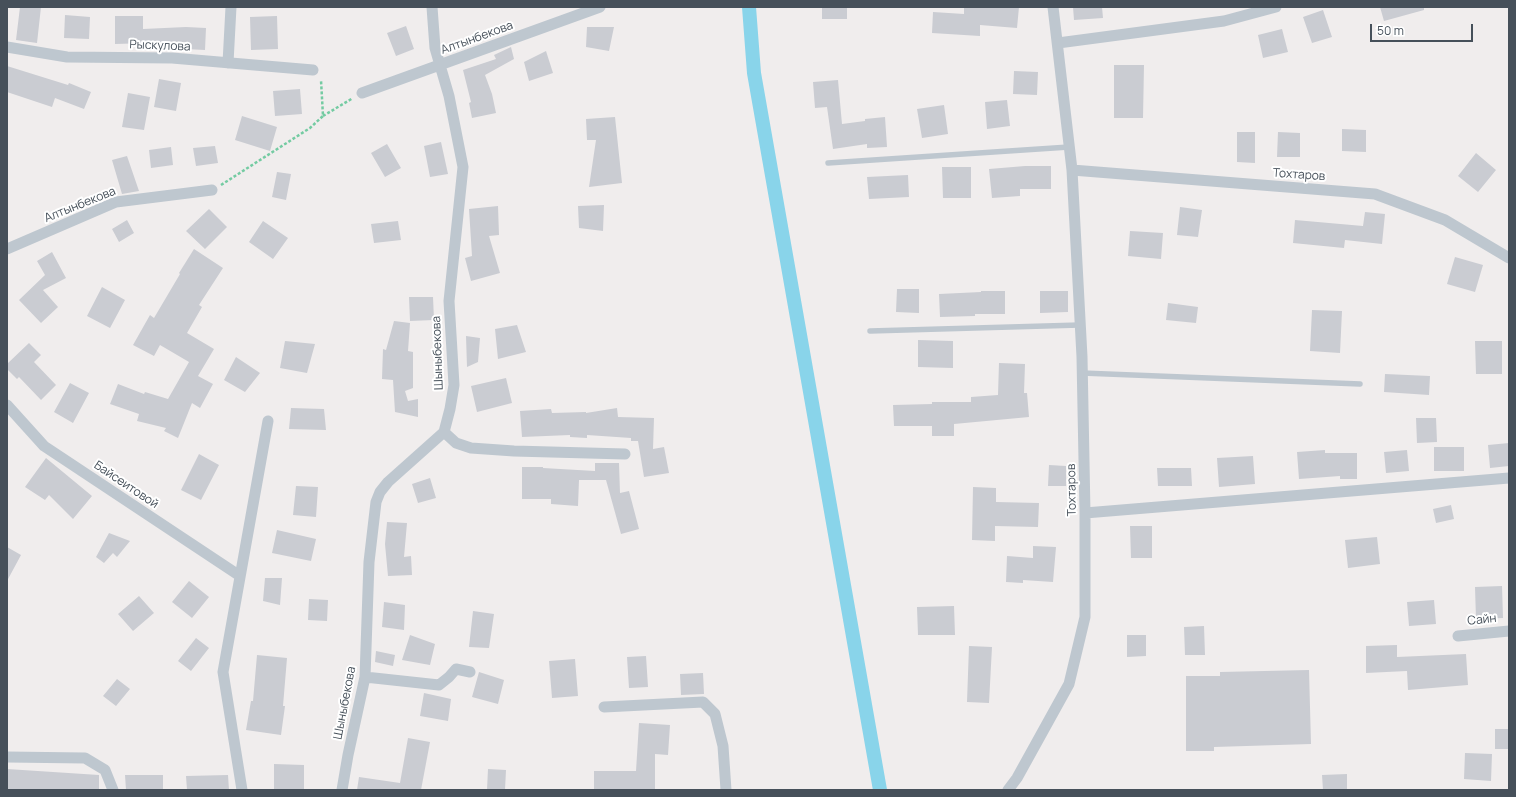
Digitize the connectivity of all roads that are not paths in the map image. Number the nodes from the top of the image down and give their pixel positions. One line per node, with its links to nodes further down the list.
1 (231, 7): 8 (street)
2 (432, 7): 9 (street, Шыныбекова)
3 (600, 7): 9 (street, Алтынбекова)
4 (1053, 7): 6 (street, Тохтаров)
5 (1276, 7): 6 (street)
6 (1058, 43): 12 (street, Тохтаров)
7 (7, 47): 8 (street, Рыскулова)
8 (228, 63): 10 (street, Рыскулова)
9 (440, 66): 11 (street, Алтынбекова); 24 (street, Шыныбекова)
10 (313, 70)
11 (362, 93)
12 (1069, 146): 13 (lane); 14 (street, Тохтаров)
13 (828, 163)
14 (1072, 170): 17 (street, Тохтаров); 18 (street, Тохтаров)
15 (212, 190): 16 (street, Алтынбекова)
16 (7, 249)
17 (1509, 258)
18 (1080, 325): 19 (lane); 20 (street, Тохтаров)
19 (870, 331)
20 (1082, 373): 21 (lane); 27 (street, Тохтаров)
21 (1360, 384)
22 (7, 405): 28 (street, Байсеитовой)
23 (268, 421): 28 (street)
24 (444, 432): 25 (street); 32 (street, Шыныбекова)
25 (625, 454)
26 (1509, 478): 27 (street)
27 (1085, 513): 39 (street, Тохтаров)
28 (240, 576): 36 (street)
29 (1509, 631): 30 (street, Сайн)
30 (1458, 636)
31 (470, 672): 32 (street)
32 (365, 677): 37 (street, Шыныбекова)
33 (604, 707): 38 (street)
34 (7, 757): 35 (street)
35 (113, 790)
36 (242, 790)
37 (342, 790)
38 (726, 790)
39 (1008, 790)

